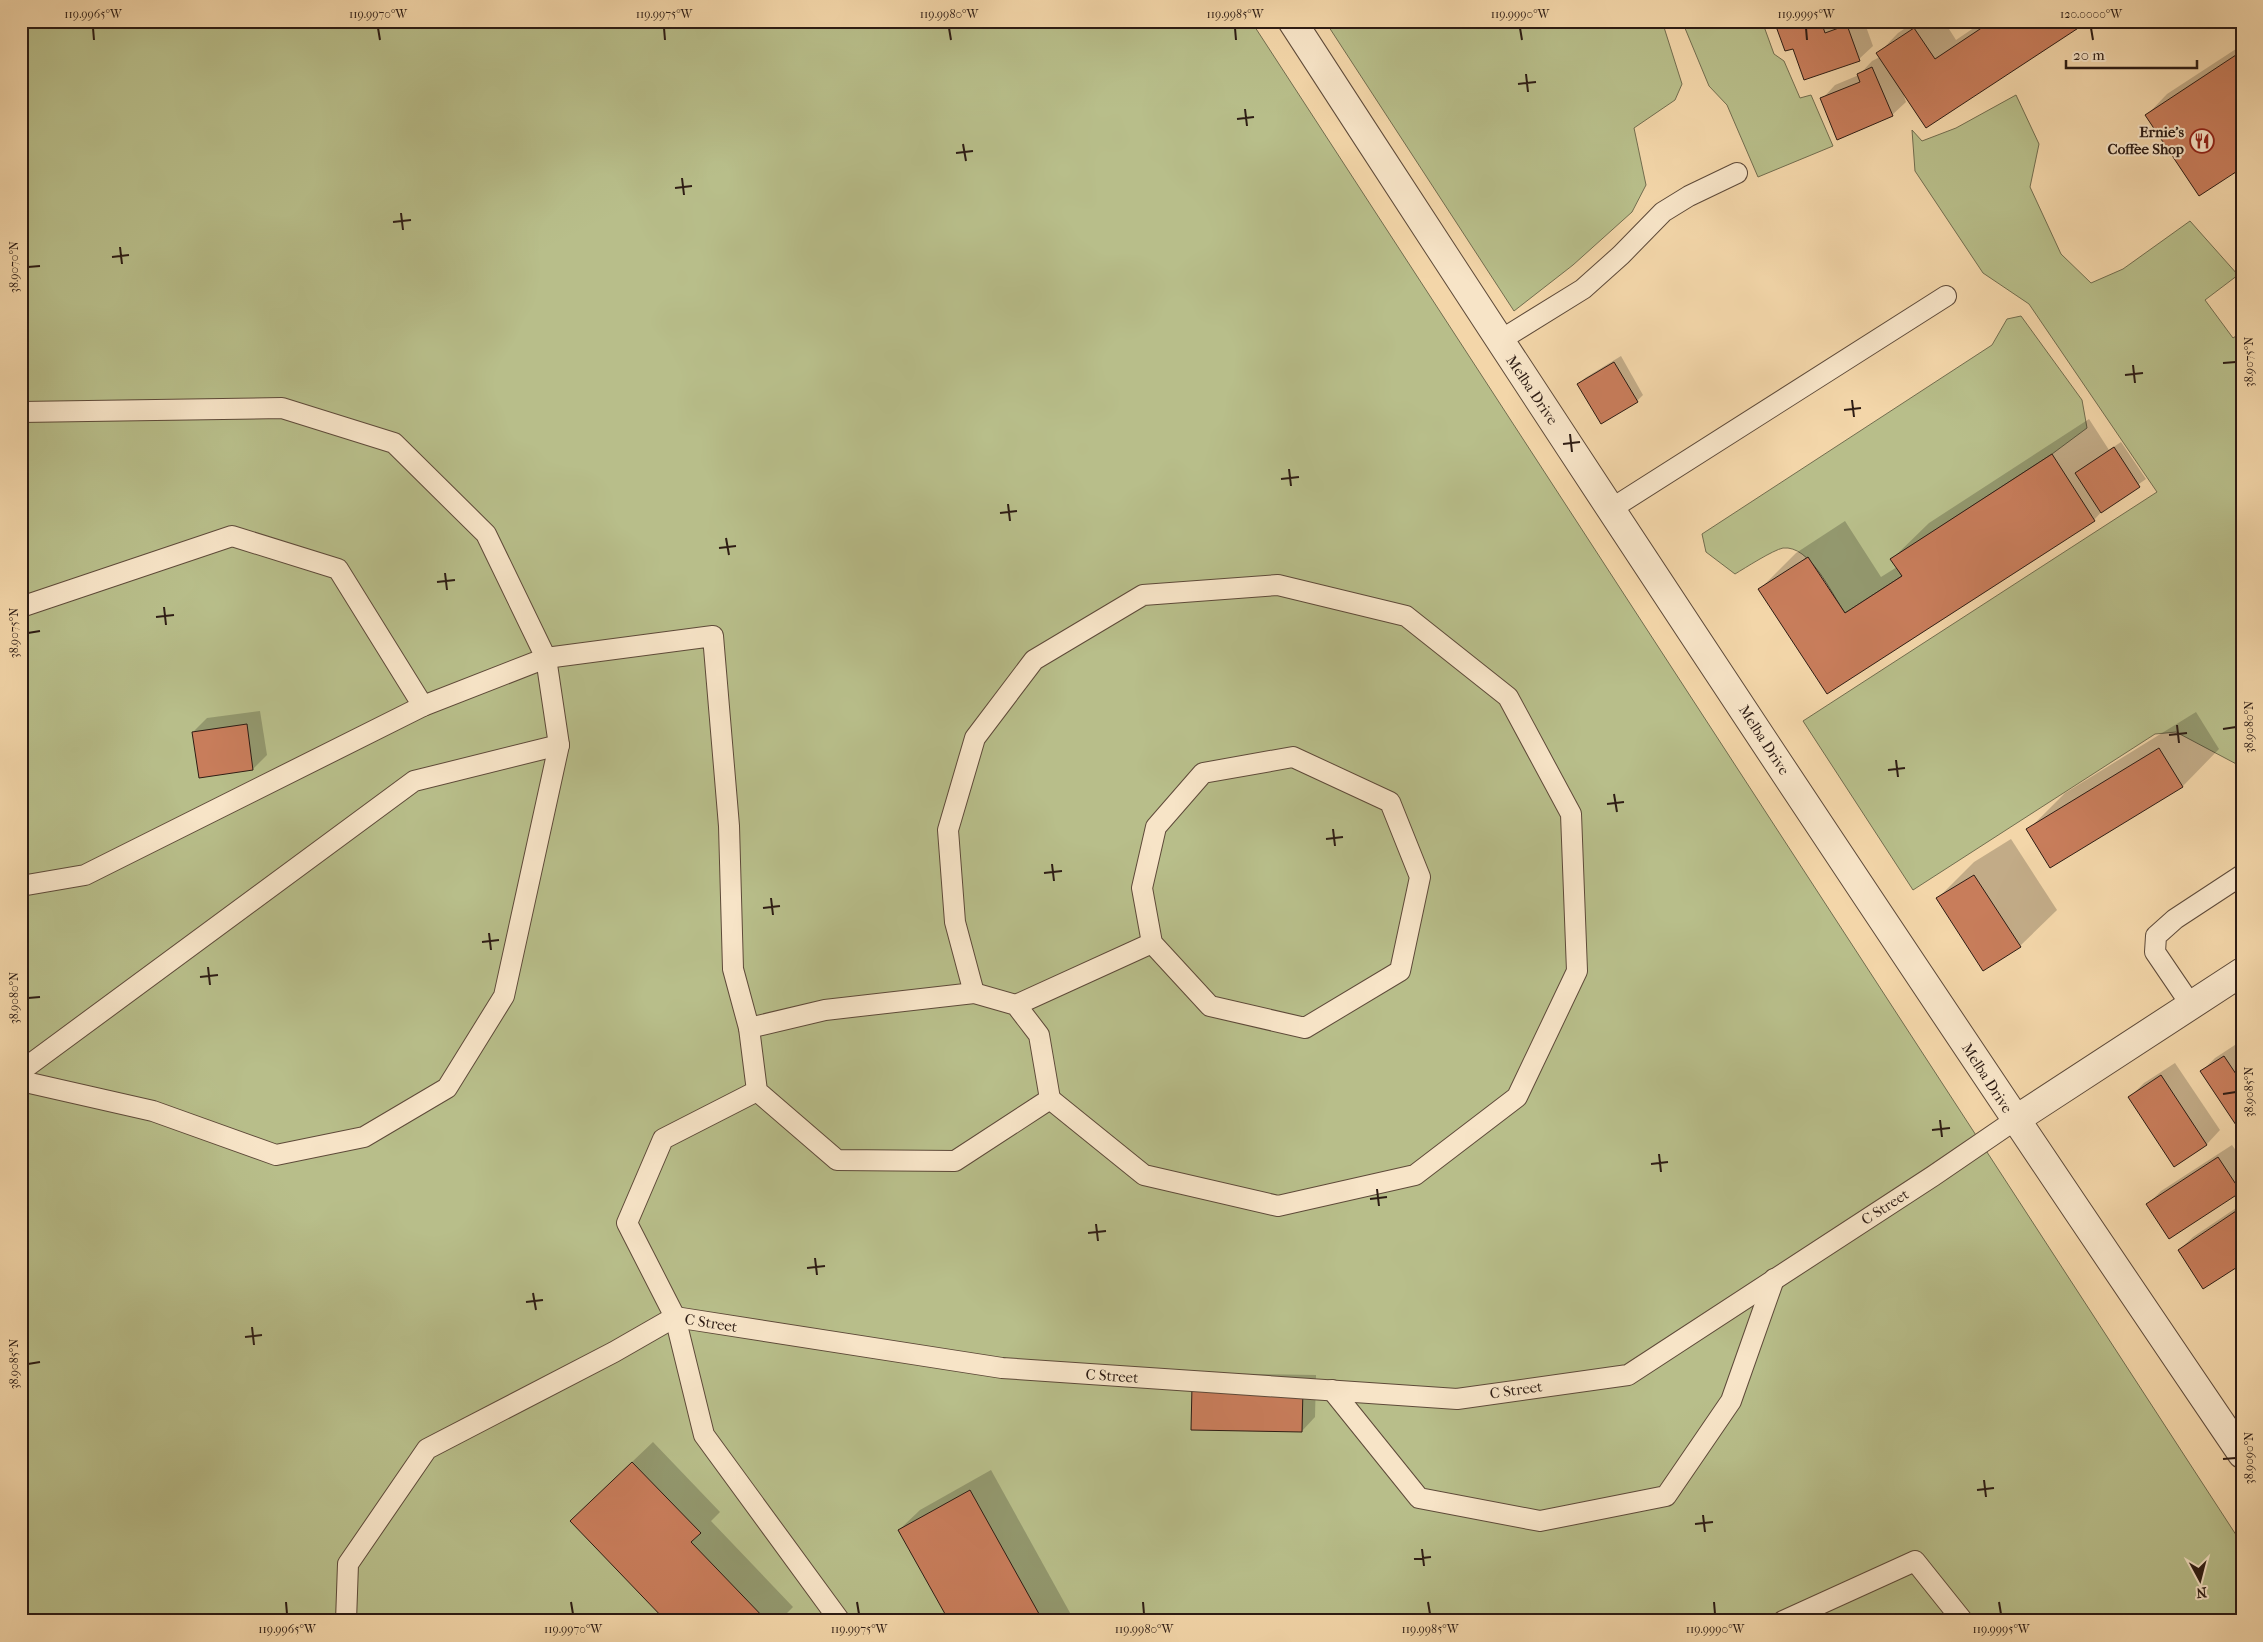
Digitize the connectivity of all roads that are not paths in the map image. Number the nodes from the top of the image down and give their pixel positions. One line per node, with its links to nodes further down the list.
1 (1292, 21): 4 (street, Melba Drive)
2 (1737, 173): 4 (lane)
3 (1946, 296): 6 (lane)
4 (1499, 341): 6 (street, Melba Drive)
5 (21, 412): 8 (lane)
6 (1611, 509): 23 (street, Melba Drive)
7 (21, 607): 9 (lane)
8 (546, 658): 9 (lane); 10 (lane); 18 (lane)
9 (423, 706): 12 (lane)
10 (559, 745): 19 (lane); 20 (lane)
11 (2242, 875): 17 (lane)
12 (21, 886)
13 (1152, 943): 13 (lane); 16 (lane)
14 (2242, 972): 17 (street, C Street)
15 (974, 993): 16 (lane); 18 (lane); 22 (lane)
16 (1016, 1005): 22 (lane)
17 (2191, 1005): 23 (street, C Street)
18 (749, 1028): 21 (lane)
19 (21, 1071)
20 (21, 1080)
21 (757, 1091): 22 (lane); 25 (lane)
22 (1050, 1099)
23 (2015, 1120): 24 (lane, C Street); 27 (street, Melba Drive)
24 (1774, 1279): 26 (lane, C Street); 26 (lane)
25 (675, 1317): 26 (lane, C Street); 28 (lane); 29 (lane)
26 (1332, 1390)
27 (2242, 1454)
28 (346, 1621)
29 (840, 1621)
30 (1783, 1621): 31 (lane)
31 (1963, 1621)

